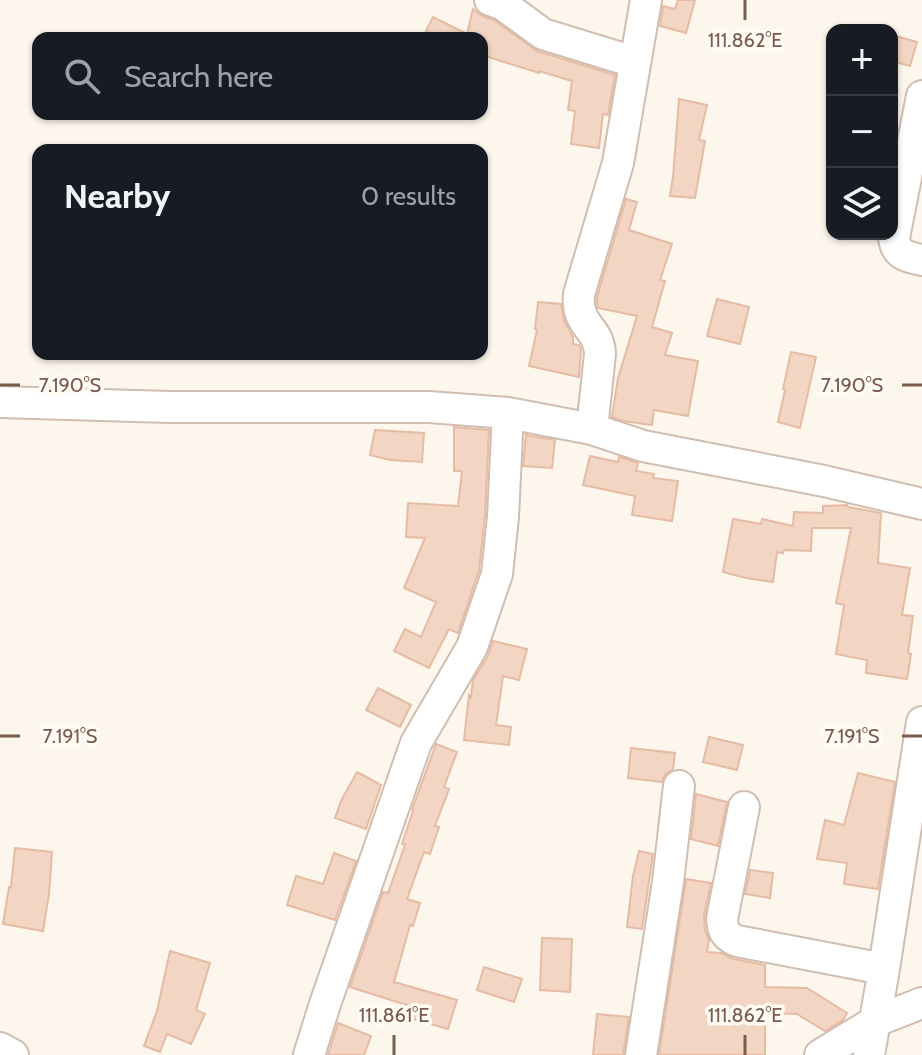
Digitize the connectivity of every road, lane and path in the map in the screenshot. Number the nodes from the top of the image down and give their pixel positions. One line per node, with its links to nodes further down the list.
1 (490, 0): 3 (street)
2 (646, 0): 3 (street)
3 (634, 62): 8 (street)
4 (922, 96): 5 (street)
5 (922, 260)
6 (0, 402): 7 (street)
7 (508, 413): 8 (street); 18 (street)
8 (592, 429): 9 (street)
9 (922, 504)
10 (922, 722): 13 (street)
11 (679, 786): 19 (street)
12 (744, 807): 13 (street)
13 (884, 969): 15 (street)
14 (922, 1003): 15 (street)
15 (876, 1021): 20 (street); 21 (street)
16 (0, 1048): 17 (street)
17 (13, 1055)
18 (309, 1055)
19 (641, 1055)
20 (820, 1055)
21 (869, 1055)

